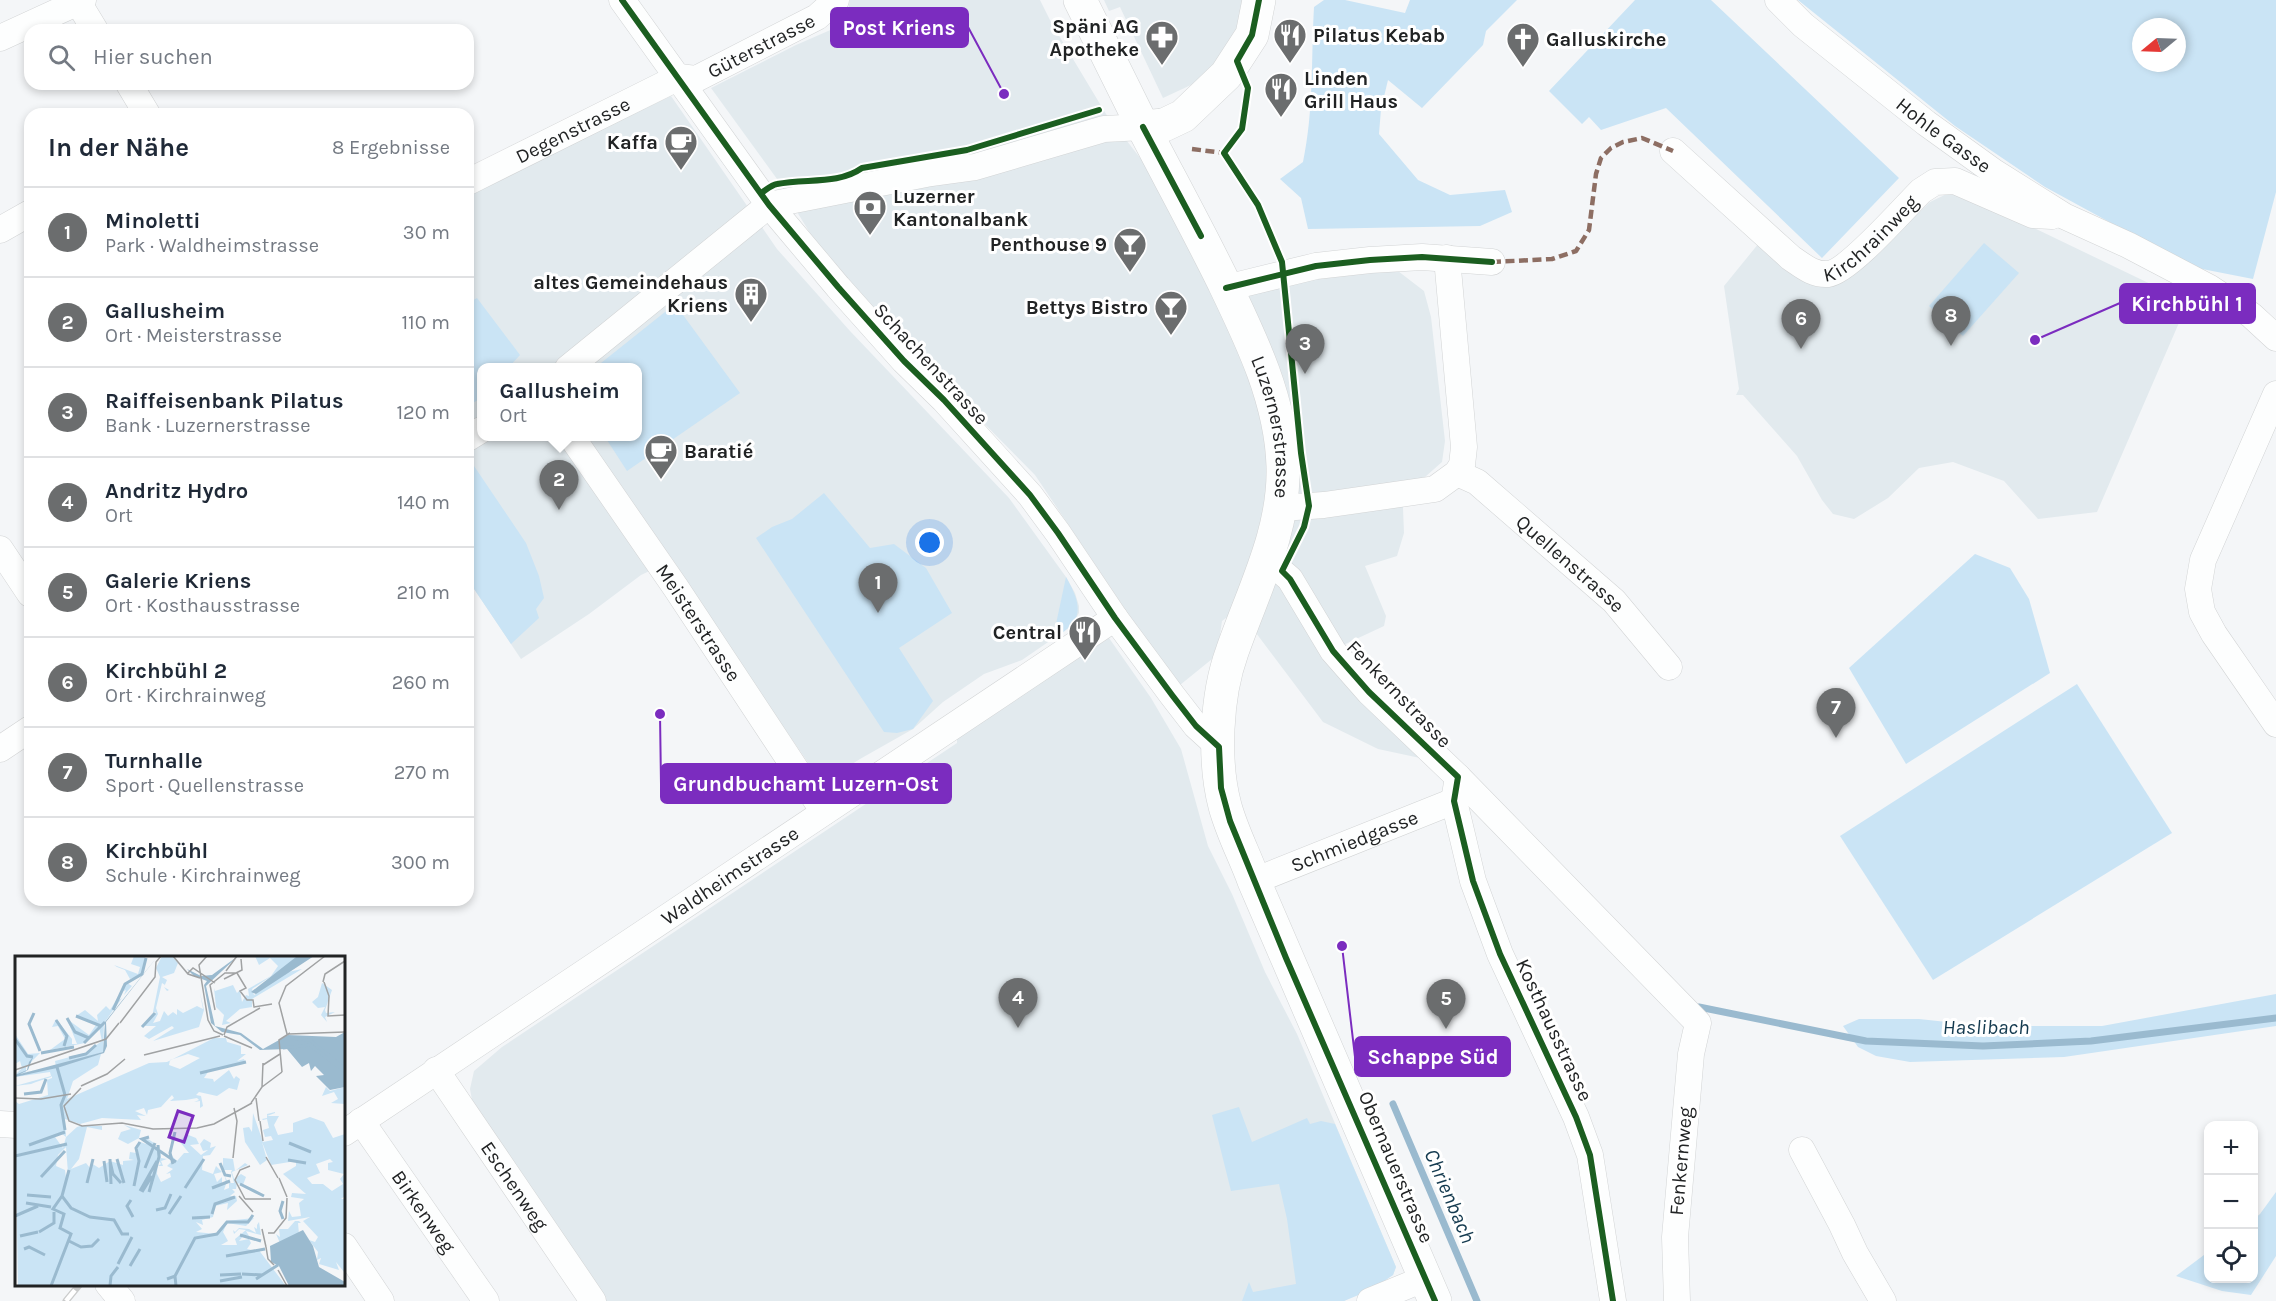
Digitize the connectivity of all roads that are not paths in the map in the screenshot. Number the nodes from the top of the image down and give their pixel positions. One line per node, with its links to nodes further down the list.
1 (622, 0): 11 (street, Schachenstrasse)
2 (836, 0): 11 (street, Güterstrasse)
3 (1080, 0): 14 (main road, Luzernerstrasse)
4 (1259, 0): 14 (main road)
5 (1778, 0): 19 (street, Hohle Gasse)
6 (80, 1): 7 (street); 8 (street)
7 (30, 24)
8 (92, 24)
9 (24, 27): 10 (street)
10 (0, 38)
11 (679, 77): 16 (street, Degenstrasse); 17 (street, Schachenstrasse)
12 (133, 90): 13 (street)
13 (143, 108)
14 (1143, 127): 17 (street); 23 (main road, Luzernerstrasse)
15 (1673, 151): 19 (street, Kirchrainweg)
16 (474, 179)
17 (769, 205): 25 (street); 33 (street, Schachenstrasse)
18 (24, 216): 20 (street)
19 (2064, 216): 24 (street, Hohle Gasse)
20 (0, 230)
21 (1447, 258): 22 (street); 23 (street); 28 (street)
22 (1492, 262)
23 (1226, 288): 29 (main road, Luzernerstrasse)
24 (2276, 338)
25 (574, 363)
26 (2276, 394): 37 (street)
27 (574, 441): 42 (street, Meisterstrasse)
28 (1457, 473): 29 (street); 34 (street, Quellenstrasse)
29 (1281, 508): 31 (main road, Luzernerstrasse)
30 (0, 549): 32 (street)
31 (1267, 559): 35 (main road, Luzernerstrasse); 41 (street, Fenkernstrasse)
32 (24, 585)
33 (1115, 618): 36 (street, Schachenstrasse); 42 (street, Waldheimstrasse)
34 (1669, 667)
35 (1222, 692): 36 (street); 39 (main road, Luzernerstrasse)
36 (1172, 695): 39 (street, Schachenstrasse)
37 (2276, 724)
38 (24, 733): 40 (street)
39 (1219, 747): 43 (main road, Luzernerstrasse)
40 (0, 749)
41 (1456, 789): 43 (street, Schmiedgasse); 45 (street, Fenkernstrasse); 57 (street, Kosthausstrasse)
42 (824, 812): 46 (street, Waldheimstrasse)
43 (1254, 881): 44 (main road, Luzernerstrasse)
44 (1268, 914): 52 (main road, Obernauerstrasse)
45 (1698, 1023): 58 (street, Fenkernweg)
46 (436, 1070): 49 (street, Waldheimstrasse); 55 (street, Eschenweg)
47 (0, 1124): 48 (street)
48 (15, 1125)
49 (352, 1127): 54 (street, Birkenweg)
50 (1802, 1150): 59 (street)
51 (345, 1247): 53 (street)
52 (1431, 1290): 56 (street)
53 (381, 1301)
54 (486, 1301)
55 (593, 1301)
56 (1370, 1301)
57 (1613, 1301)
58 (1677, 1301)
59 (1883, 1301)

